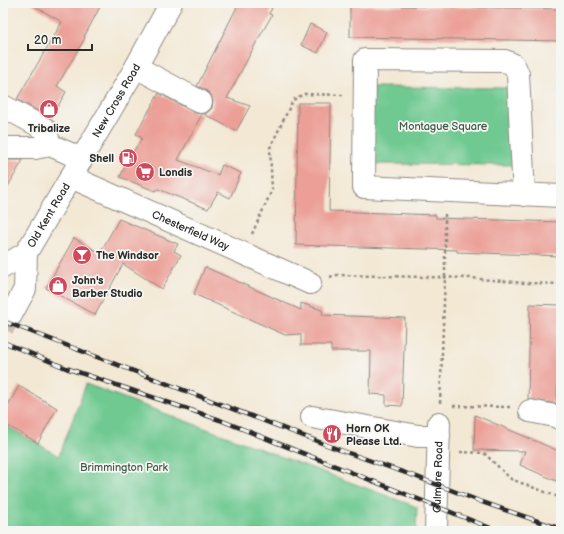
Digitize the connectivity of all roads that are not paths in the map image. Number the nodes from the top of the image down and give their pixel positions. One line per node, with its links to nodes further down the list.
1 (171, 3): 2 (main road, New Cross Road)
2 (136, 67): 3 (main road); 7 (main road, New Cross Road)
3 (201, 102)
4 (3, 106): 5 (main road)
5 (50, 145): 6 (main road); 7 (main road, Chesterfield Way)
6 (3, 148)
7 (76, 168): 10 (main road, Old Kent Road); 12 (main road, Chesterfield Way)
8 (524, 195): 8 (main road); 9 (main road)
9 (561, 196)
10 (26, 253): 11 (main road, Old Kent Road); 13 (main road, Old Kent Road)
11 (3, 268)
12 (310, 283)
13 (10, 315)
14 (530, 411): 16 (main road)
15 (312, 417): 17 (main road, Culmore Road)
16 (561, 419)
17 (436, 531)

